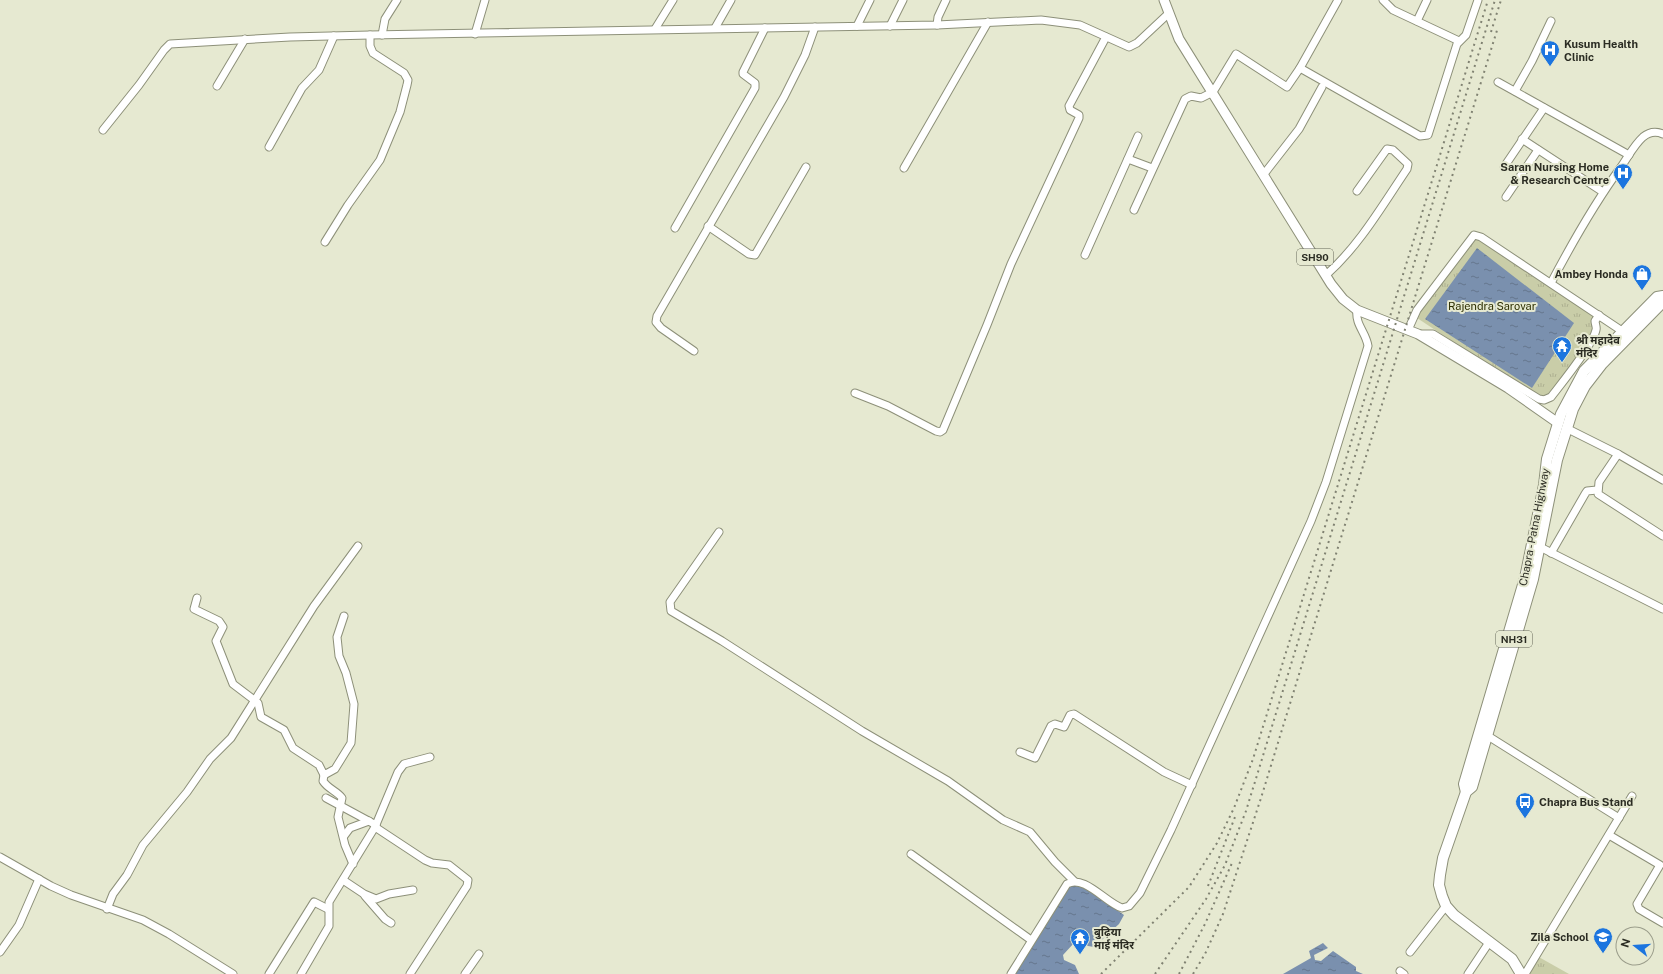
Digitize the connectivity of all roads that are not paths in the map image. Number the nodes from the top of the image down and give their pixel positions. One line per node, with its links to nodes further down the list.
1 (397, 0): 26 (street)
2 (485, 0): 24 (street)
3 (673, 0): 23 (street)
4 (731, 0): 21 (street)
5 (870, 0): 18 (street)
6 (903, 0): 19 (street)
7 (946, 0): 17 (street)
8 (1164, 0): 13 (main road, SH90)
9 (1338, 0): 31 (street)
10 (1383, 0): 14 (street)
11 (1427, 0): 14 (street)
12 (1478, 0): 30 (street)
13 (1168, 14): 28 (street); 36 (main road, SH90)
14 (1417, 21): 30 (street)
15 (1551, 21): 35 (street)
16 (988, 22): 17 (street); 28 (street); 48 (street)
17 (936, 25): 19 (street)
18 (858, 26): 19 (street); 20 (street)
19 (890, 26)
20 (815, 27): 22 (street); 55 (street)
21 (715, 28): 22 (street); 23 (street)
22 (765, 28): 56 (street)
23 (655, 29): 24 (street)
24 (475, 34): 26 (street)
25 (370, 35): 26 (street); 27 (street); 57 (street)
26 (382, 35)
27 (334, 36): 29 (street); 42 (street)
28 (1106, 37): 68 (street)
29 (245, 39): 33 (street); 38 (street)
30 (1459, 41): 31 (street)
31 (1300, 68): 36 (street)
32 (1498, 82): 35 (street)
33 (217, 86)
34 (1322, 87): 50 (street)
35 (1515, 91): 37 (street)
36 (1213, 92): 49 (street); 50 (main road, SH90)
37 (1544, 108): 41 (street); 44 (street)
38 (103, 130)
39 (1662, 132): 44 (street)
40 (1138, 136): 45 (street)
41 (1522, 140): 43 (street); 46 (street)
42 (269, 147)
43 (1538, 150): 52 (street); 53 (street)
44 (1629, 155): 52 (street)
45 (1128, 159): 49 (street); 58 (street)
46 (1504, 166)
47 (806, 167): 55 (street)
48 (904, 168)
49 (1152, 168): 54 (street)
50 (1264, 174): 59 (main road, SH90)
51 (1357, 191): 59 (street)
52 (1602, 192): 60 (street)
53 (1506, 197)
54 (1134, 210)
55 (708, 226): 67 (street)
56 (675, 228)
57 (326, 242)
58 (1085, 255)
59 (1326, 275): 62 (main road, SH90)
60 (1551, 283): 63 (street); 64 (street)
61 (1662, 297): 65 (highway, Chapra - Patna Highway / NH31); 69 (highway, Chapra - Patna Highway / NH31)
62 (1357, 310): 64 (main road, SH90); 86 (street)
63 (1599, 315): 65 (street); 66 (street)
64 (1408, 330): 66 (main road, SH90)
65 (1622, 331): 69 (highway, Chapra - Patna Highway / NH31)
66 (1418, 334): 69 (main road, SH90)
67 (694, 351)
68 (855, 392)
69 (1562, 426): 70 (street); 76 (highway, Chapra - Patna Highway / NH31); 87 (highway, Chapra - Patna Highway / NH31)
70 (1618, 454): 71 (street); 72 (street)
71 (1663, 480)
72 (1597, 490): 74 (street); 77 (street)
73 (718, 532): 100 (street)
74 (1663, 536)
75 (358, 546): 81 (street)
76 (1540, 547): 77 (street); 82 (highway, Chapra - Patna Highway / NH31)
77 (1552, 553): 79 (street)
78 (197, 598): 81 (street)
79 (1663, 609)
80 (344, 616): 85 (street)
81 (254, 701): 85 (street); 104 (street)
82 (1488, 736): 87 (highway, Chapra - Patna Highway / NH31); 91 (street)
83 (1020, 752): 86 (street)
84 (430, 757): 92 (street)
85 (324, 774): 90 (street)
86 (1192, 785): 100 (street)
87 (1466, 792): 103 (highway, Chapra - Patna Highway / NH31)
88 (1632, 796): 91 (street)
89 (326, 798): 90 (street)
90 (342, 806): 92 (street); 94 (street)
91 (1619, 818): 93 (street)
92 (373, 824): 94 (street); 97 (street); 116 (street)
93 (1609, 835): 107 (street); 121 (street)
94 (344, 836): 97 (street)
95 (911, 854): 108 (street)
96 (0, 857): 98 (street)
97 (353, 864): 99 (street)
98 (39, 879): 104 (street); 110 (street)
99 (343, 880): 102 (street); 105 (street)
100 (1074, 881): 108 (street)
101 (413, 890): 102 (street)
102 (364, 894): 106 (street)
103 (1446, 906): 109 (highway); 111 (street)
104 (107, 909): 113 (street)
105 (328, 909): 114 (street); 115 (street)
106 (392, 923)
107 (1663, 923)
108 (1032, 940): 118 (street)
109 (1490, 941): 119 (street); 120 (highway)
110 (0, 952)
111 (1410, 952)
112 (479, 954): 117 (street)
113 (234, 974)
114 (269, 974)
115 (301, 974)
116 (410, 974)
117 (465, 974)
118 (1011, 974)
119 (1468, 974)
120 (1521, 974)
121 (1525, 974)

